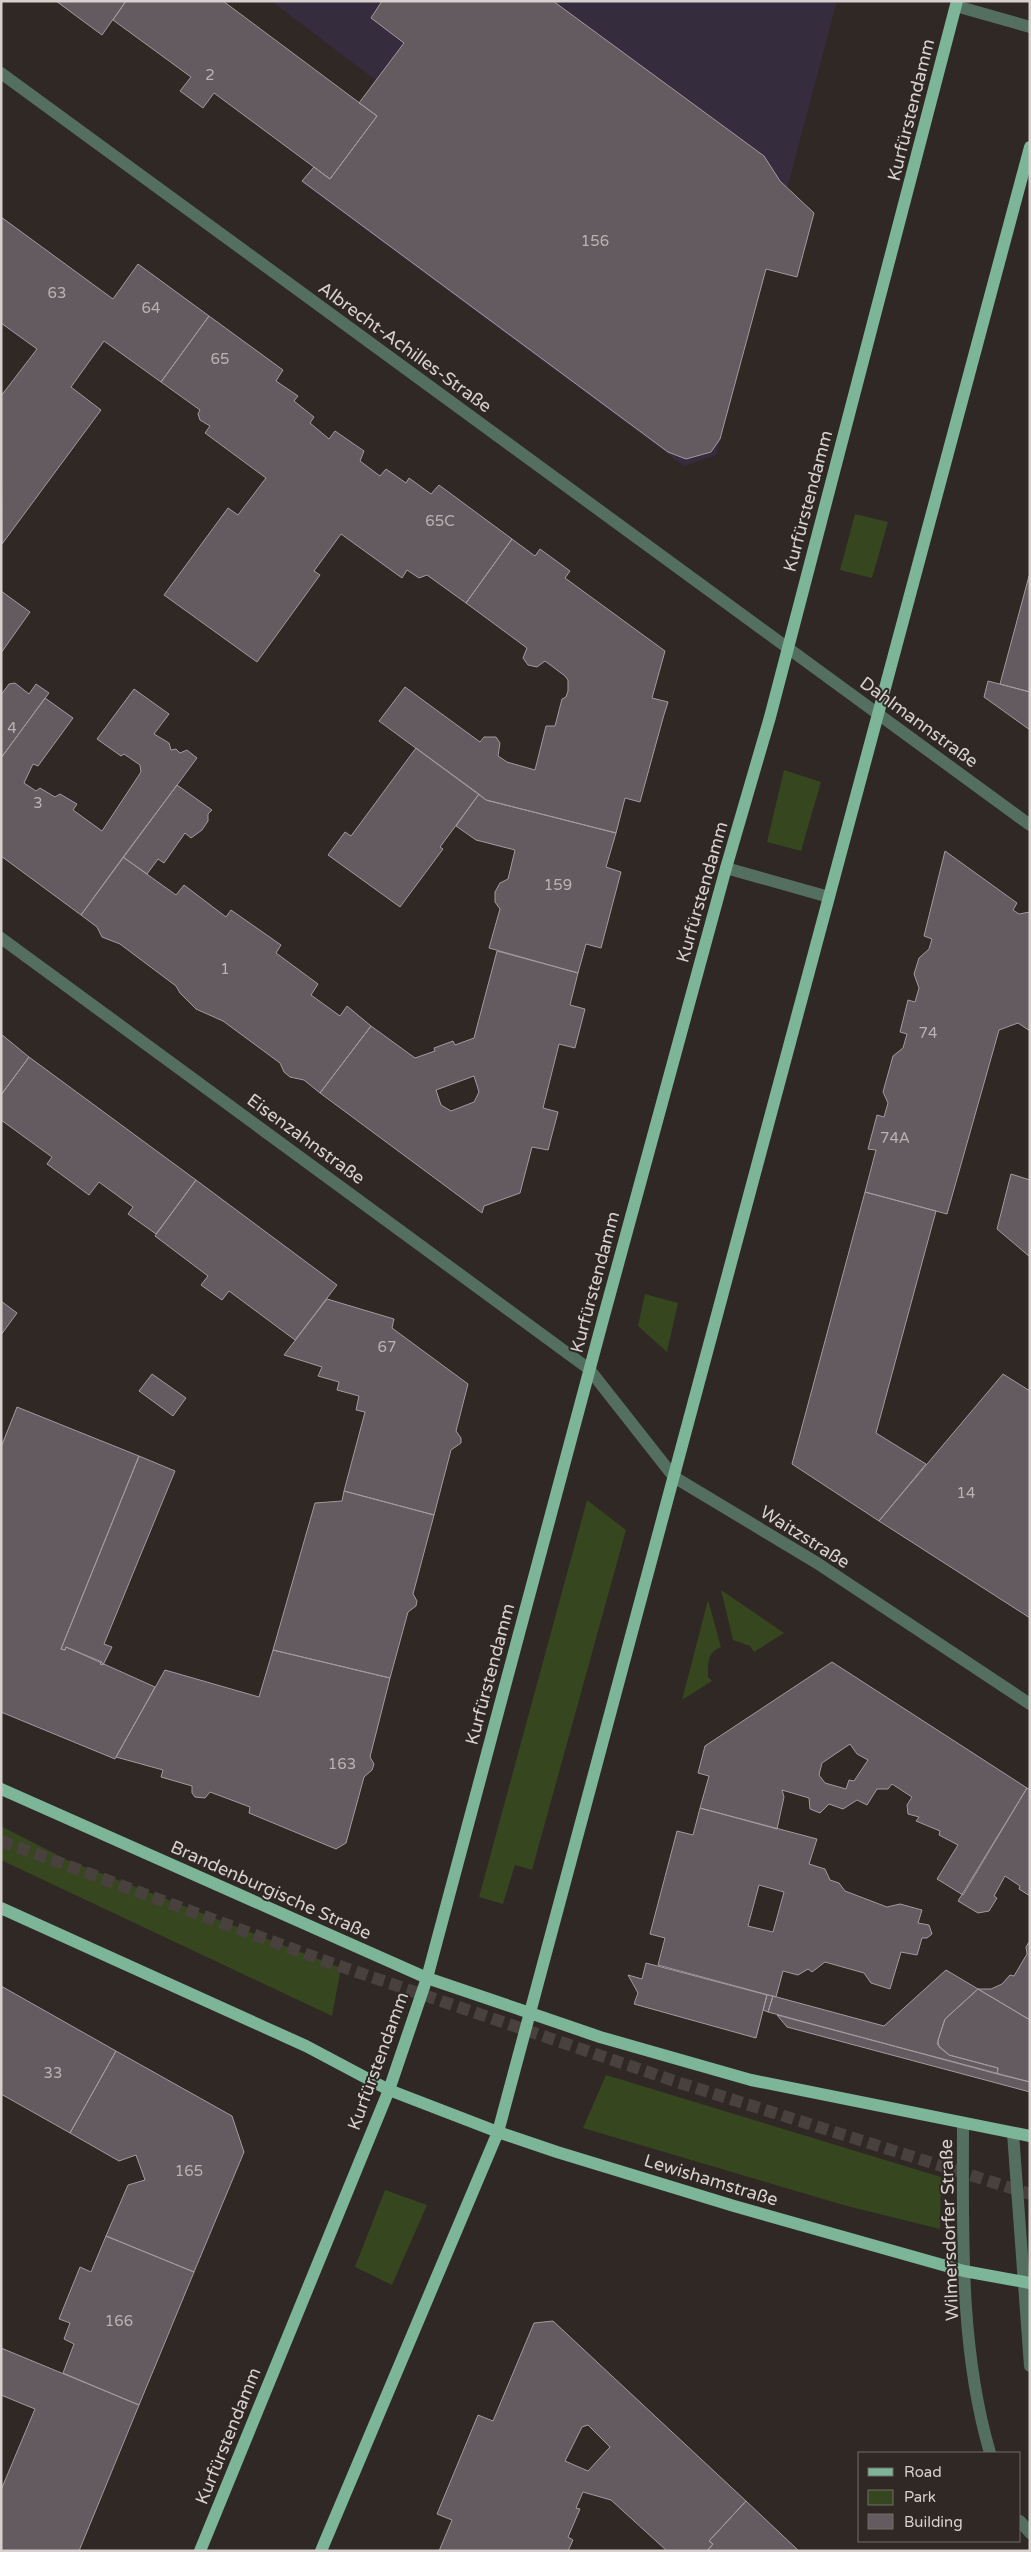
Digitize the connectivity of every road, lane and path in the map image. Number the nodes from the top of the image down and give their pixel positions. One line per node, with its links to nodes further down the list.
1 (957, 4): 2 (street); 5 (main road, Kurfürstendamm)
2 (1030, 27)
3 (1, 73): 5 (street, Albrecht-Achilles-Straße)
4 (1030, 147): 6 (main road)
5 (788, 649): 6 (street, Dahlmannstraße); 8 (main road, Kurfürstendamm)
6 (878, 713): 7 (street, Dahlmannstraße); 9 (main road)
7 (1030, 825)
8 (726, 868): 9 (street); 11 (main road, Kurfürstendamm)
9 (829, 897): 12 (main road)
10 (1, 938): 11 (street, Eisenzahnstraße)
11 (589, 1370): 12 (street, Waitzstraße); 16 (main road, Kurfürstendamm)
12 (674, 1477): 13 (street, Waitzstraße); 17 (main road)
13 (1030, 1704)
14 (1, 1789): 16 (main road, Brandenburgische Straße)
15 (1, 1908): 18 (main road)
16 (427, 1978): 17 (main road, Brandenburgische Straße); 18 (main road, Kurfürstendamm)
17 (530, 2014): 19 (main road); 20 (main road)
18 (389, 2090): 20 (main road, Lewishamstraße); 29 (main road, Kurfürstendamm)
19 (963, 2122): 21 (main road); 23 (street, Wilmersdorfer Straße)
20 (498, 2132): 23 (main road, Lewishamstraße); 30 (main road)
21 (1013, 2132): 22 (main road); 24 (street)
22 (1030, 2136)
23 (964, 2271): 24 (main road, Lewishamstraße); 26 (street, Wilmersdorfer Straße)
24 (1027, 2282): 25 (street)
25 (1030, 2366)
26 (990, 2452)
27 (1021, 2522): 28 (street)
28 (1030, 2533)
29 (200, 2551)
30 (321, 2551)

